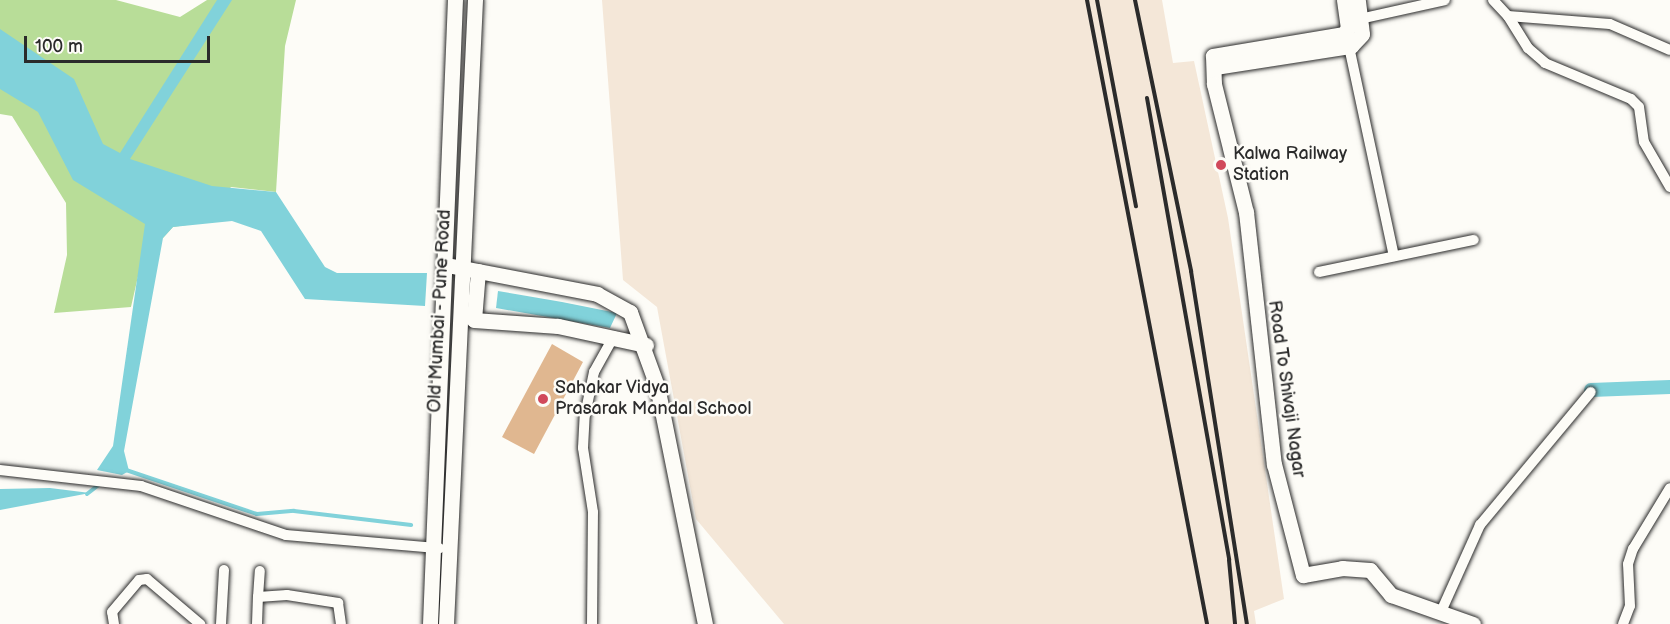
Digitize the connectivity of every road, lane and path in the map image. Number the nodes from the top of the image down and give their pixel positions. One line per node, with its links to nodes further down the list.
1 (455, 0): 13 (street, Old Mumbai - Pune Road)
2 (475, 0): 14 (street, Old Mumbai - Pune Road)
3 (1344, 0): 8 (street)
4 (1358, 0): 8 (street)
5 (1445, 0): 8 (street)
6 (1493, 0): 7 (street)
7 (1508, 16): 9 (street); 10 (street)
8 (1351, 30): 12 (street); 29 (street, Road To Shivaji Nagar)
9 (1670, 50)
10 (1670, 187)
11 (1474, 240): 12 (street)
12 (1394, 256): 16 (street)
13 (444, 266): 14 (street); 24 (street, Old Mumbai - Pune Road)
14 (461, 267): 15 (street); 18 (street, Old Mumbai - Pune Road)
15 (478, 272): 17 (street); 20 (street)
16 (1319, 272)
17 (474, 320): 18 (street); 19 (street)
18 (459, 336): 25 (street, Old Mumbai - Pune Road)
19 (614, 336): 20 (street); 37 (street)
20 (646, 345): 38 (street)
21 (1591, 392): 29 (street)
22 (0, 470): 24 (street)
23 (1670, 488): 40 (street)
24 (431, 548): 25 (street); 35 (street, Old Mumbai - Pune Road)
25 (448, 549): 36 (street, Old Mumbai - Pune Road)
26 (224, 570): 32 (street)
27 (260, 571): 28 (street)
28 (258, 597): 33 (street); 34 (street)
29 (1440, 614): 39 (street, Road To Shivaji Nagar)
30 (114, 624): 31 (street)
31 (200, 624)
32 (220, 624)
33 (257, 624)
34 (341, 624)
35 (430, 624)
36 (446, 624)
37 (592, 624)
38 (705, 624)
39 (1473, 624)
40 (1623, 624)

